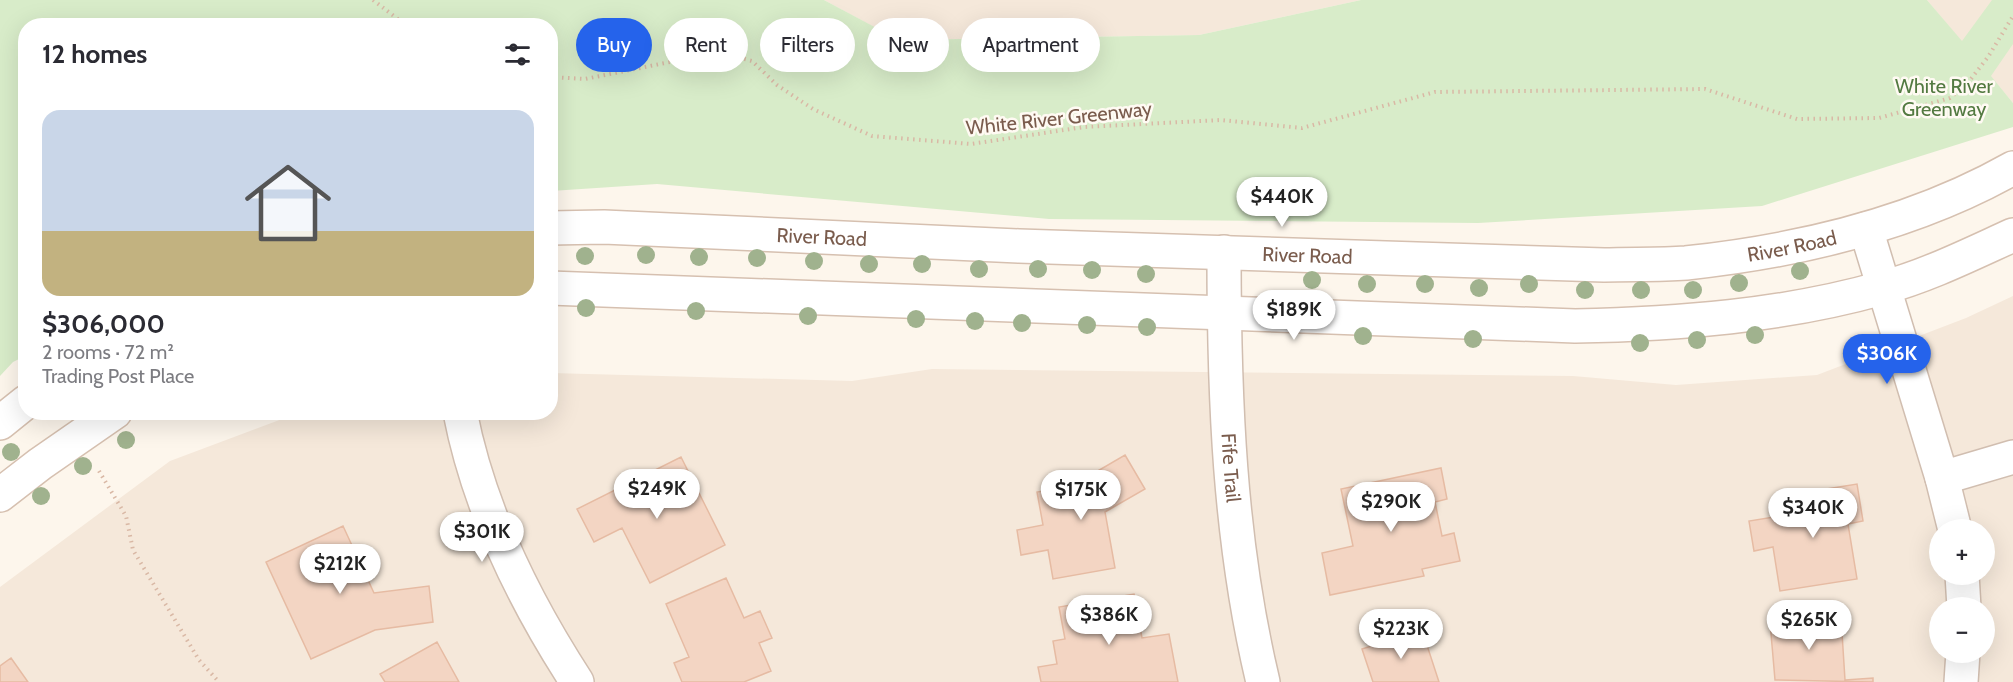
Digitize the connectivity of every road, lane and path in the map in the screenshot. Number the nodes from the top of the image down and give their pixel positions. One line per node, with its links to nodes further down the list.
1 (373, 0): 3 (path)
2 (2013, 16): 4 (path, White River Greenway)
3 (397, 18)
4 (558, 78)
5 (2013, 168): 7 (main road, River Road)
6 (558, 228): 9 (main road, River Road)
7 (1866, 229): 9 (main road, River Road); 11 (main road)
8 (2013, 235): 11 (main road)
9 (1224, 252): 12 (main road, Fife Trail)
10 (558, 288): 12 (main road)
11 (1883, 288): 12 (main road); 19 (main road)
12 (1224, 313): 25 (main road, Fife Trail)
13 (18, 408): 16 (main road)
14 (103, 420): 20 (main road)
15 (462, 420): 24 (main road)
16 (0, 423)
17 (2013, 457): 19 (main road)
18 (99, 471): 23 (path)
19 (1942, 477): 21 (main road)
20 (0, 495)
21 (1952, 519)
22 (1962, 663): 26 (main road)
23 (219, 682)
24 (578, 682)
25 (1263, 682)
26 (1961, 682)

